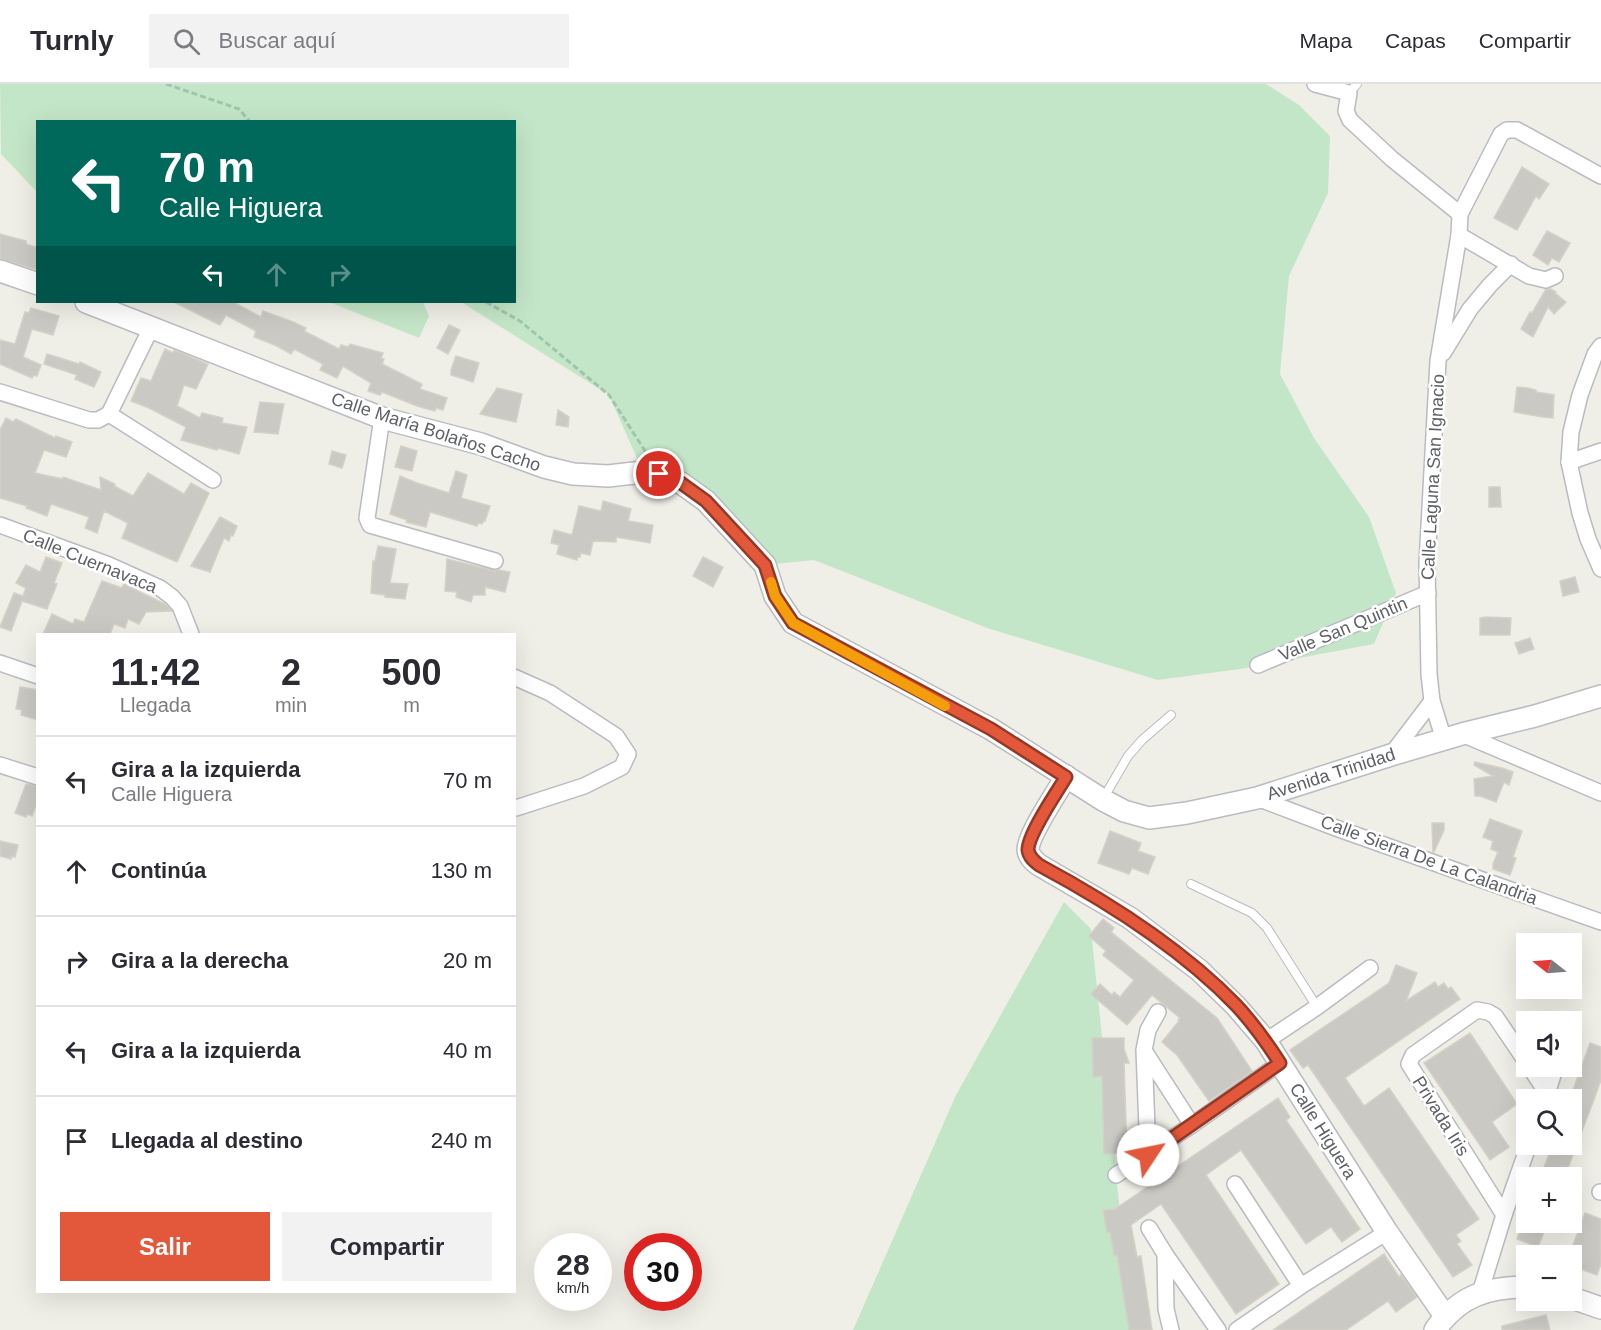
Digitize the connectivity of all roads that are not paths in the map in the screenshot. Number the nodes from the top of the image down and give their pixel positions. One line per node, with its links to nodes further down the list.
1 (1315, 84): 2 (street)
2 (1353, 89): 4 (street)
3 (1601, 176): 4 (street)
4 (1461, 214): 5 (street, Calle Laguna San Ignacio)
5 (1459, 235): 6 (street); 13 (street, Calle Laguna San Ignacio)
6 (1511, 264): 8 (street); 13 (street)
7 (0, 271): 9 (street)
8 (1555, 276)
9 (36, 283)
10 (89, 303): 11 (street, Calle María Bolaños Cacho)
11 (152, 326): 15 (street); 16 (street, Calle María Bolaños Cacho)
12 (1601, 346): 18 (street)
13 (1438, 361): 24 (street, Calle Laguna San Ignacio)
14 (0, 392): 15 (street)
15 (110, 414): 20 (street)
16 (382, 418): 19 (street, Calle María Bolaños Cacho); 22 (street)
17 (1601, 451): 18 (street)
18 (1569, 462): 23 (street)
19 (659, 474): 37 (street, Avenida Trinidad)
20 (213, 480)
21 (0, 525): 25 (street, Calle Cuernavaca)
22 (495, 561)
23 (1601, 569)
24 (1428, 593): 27 (street, Valle San Quintin); 31 (street, Calle Laguna San Ignacio)
25 (191, 633)
26 (0, 663): 28 (street)
27 (1258, 665)
28 (36, 675)
29 (516, 678): 41 (street)
30 (1601, 696): 33 (street, Avenida Trinidad)
31 (1432, 701): 33 (street, Calle Laguna San Ignacio); 34 (street)
32 (1171, 714): 40 (lane)
33 (1453, 737): 34 (street, Avenida Trinidad); 38 (street)
34 (1391, 755): 39 (street, Avenida Trinidad)
35 (0, 765): 36 (street)
36 (36, 776)
37 (1066, 777): 40 (street, Avenida Trinidad); 47 (street, Calle Higuera)
38 (1601, 793)
39 (1257, 798): 40 (street, Avenida Trinidad); 43 (street, Calle Sierra De La Calandria)
40 (1103, 800)
41 (516, 808)
42 (1191, 884): 45 (lane)
43 (1601, 922)
44 (1370, 968): 45 (street)
45 (1317, 1006): 47 (street)
46 (1158, 1012): 49 (street)
47 (1266, 1041): 50 (street, Calle Higuera)
48 (1516, 1047): 56 (street, Privada Iris)
49 (1144, 1050): 51 (street); 52 (street)
50 (1280, 1063): 51 (street); 58 (street, Calle Higuera)
51 (1192, 1125): 52 (street)
52 (1148, 1155): 54 (street)
53 (1525, 1155): 56 (street)
54 (1116, 1175)
55 (1235, 1184): 60 (street)
56 (1504, 1215): 62 (street)
57 (1149, 1228): 59 (street)
58 (1387, 1232): 60 (street); 65 (street, Calle Higuera)
59 (1165, 1254): 66 (street); 67 (street)
60 (1301, 1286): 68 (street)
61 (1516, 1287): 62 (street)
62 (1480, 1293): 65 (street)
63 (1582, 1301): 64 (street)
64 (1601, 1308)
65 (1440, 1323)
66 (1171, 1330)
67 (1218, 1330)
68 (1237, 1330)

